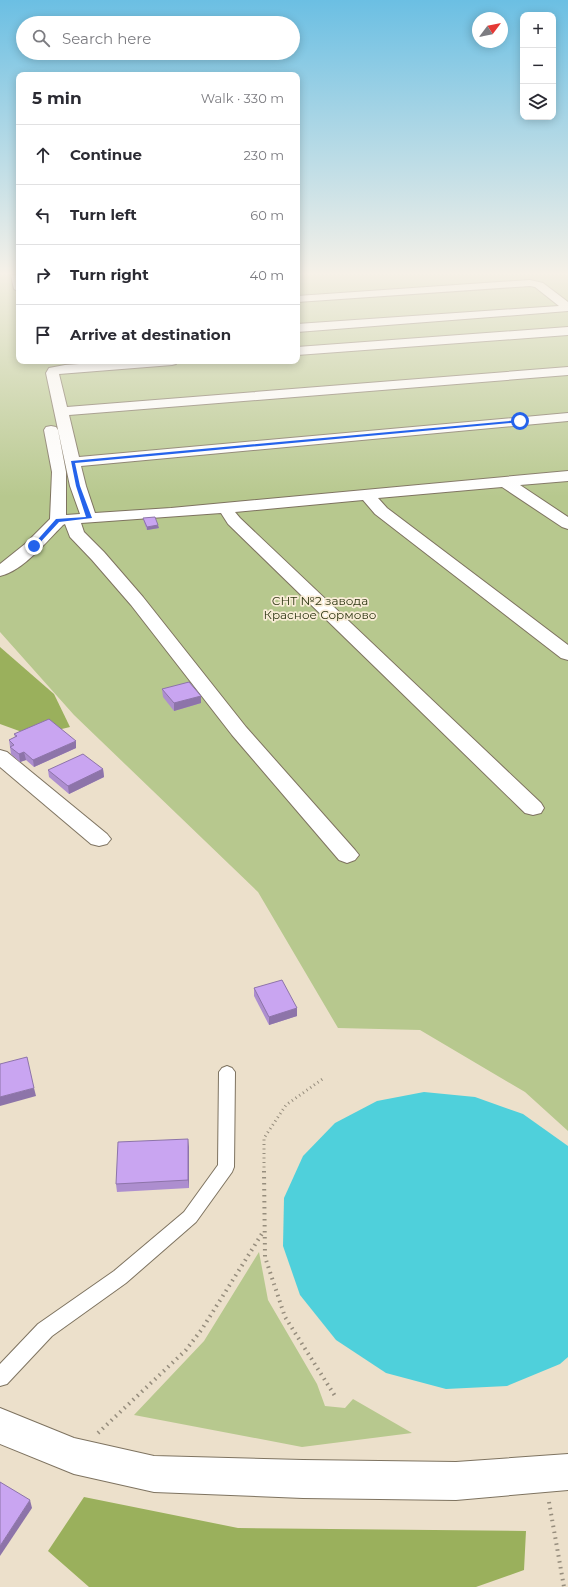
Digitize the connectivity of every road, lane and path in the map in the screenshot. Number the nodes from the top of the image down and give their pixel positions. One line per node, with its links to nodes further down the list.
1 (335, 349): 2 (street)
2 (300, 352)
3 (132, 364): 6 (street)
4 (41, 368): 13 (street)
5 (568, 371): 6 (street)
6 (61, 412): 8 (street)
7 (568, 417): 8 (street)
8 (73, 462): 13 (street)
9 (568, 476): 10 (street)
10 (504, 482): 11 (street); 14 (street)
11 (367, 495): 12 (street); 16 (street)
12 (225, 508): 13 (street); 18 (street)
13 (73, 519): 15 (street); 20 (street)
14 (568, 524)
15 (0, 571)
16 (568, 654)
17 (0, 756): 19 (street)
18 (533, 808)
19 (99, 839)
20 (347, 856)
21 (227, 1072): 24 (lane)
22 (324, 1078): 23 (path)
23 (264, 1231): 25 (path); 27 (path)
24 (0, 1378)
25 (335, 1396)
26 (0, 1426): 27 (street)
27 (74, 1456): 28 (street)
28 (556, 1473): 29 (path)
29 (564, 1587)

